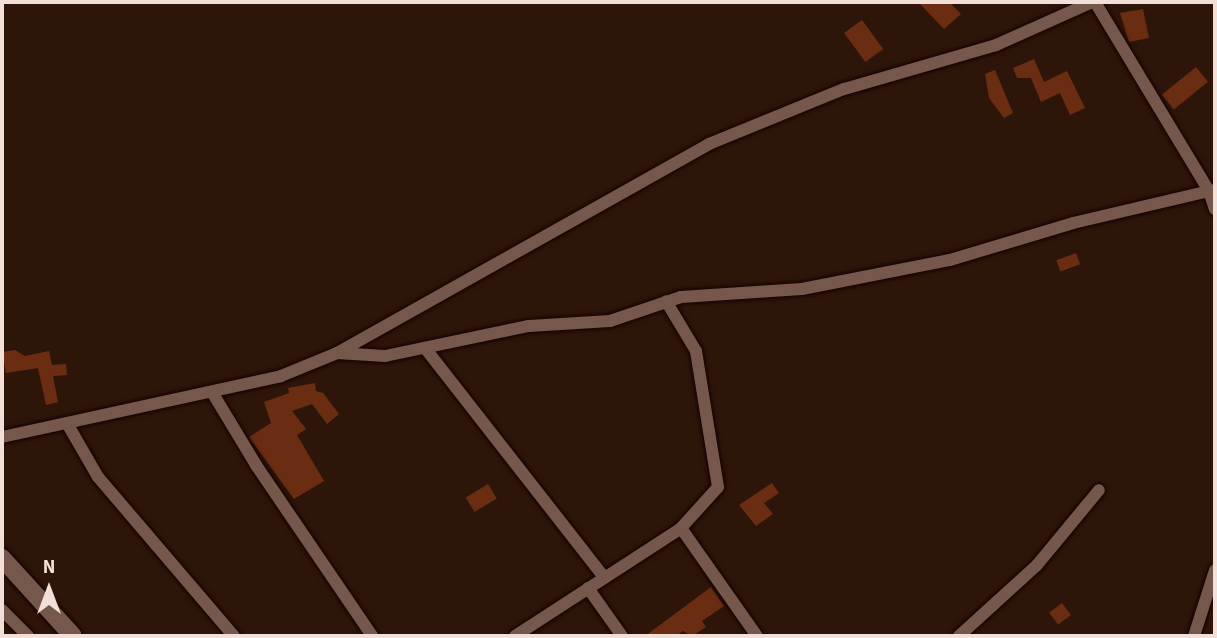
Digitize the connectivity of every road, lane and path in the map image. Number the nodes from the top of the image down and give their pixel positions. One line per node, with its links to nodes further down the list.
1 (1093, 2): 2 (street); 3 (street)
2 (1070, 7): 7 (street)
3 (1212, 191): 4 (street); 5 (street)
4 (1215, 209)
5 (666, 302): 6 (street); 12 (street)
6 (425, 348): 7 (street); 15 (street)
7 (337, 353): 8 (street)
8 (212, 391): 9 (street); 21 (street)
9 (68, 425): 10 (street); 20 (street)
10 (2, 437)
11 (1099, 490): 25 (street)
12 (681, 528): 15 (street); 24 (street)
13 (2, 558): 19 (main road)
14 (1215, 570): 26 (street)
15 (603, 576): 16 (street)
16 (587, 588): 22 (street); 23 (street)
17 (2, 610): 18 (street)
18 (29, 636)
19 (73, 636)
20 (234, 636)
21 (372, 636)
22 (515, 636)
23 (622, 636)
24 (757, 636)
25 (959, 636)
26 (1194, 636)

